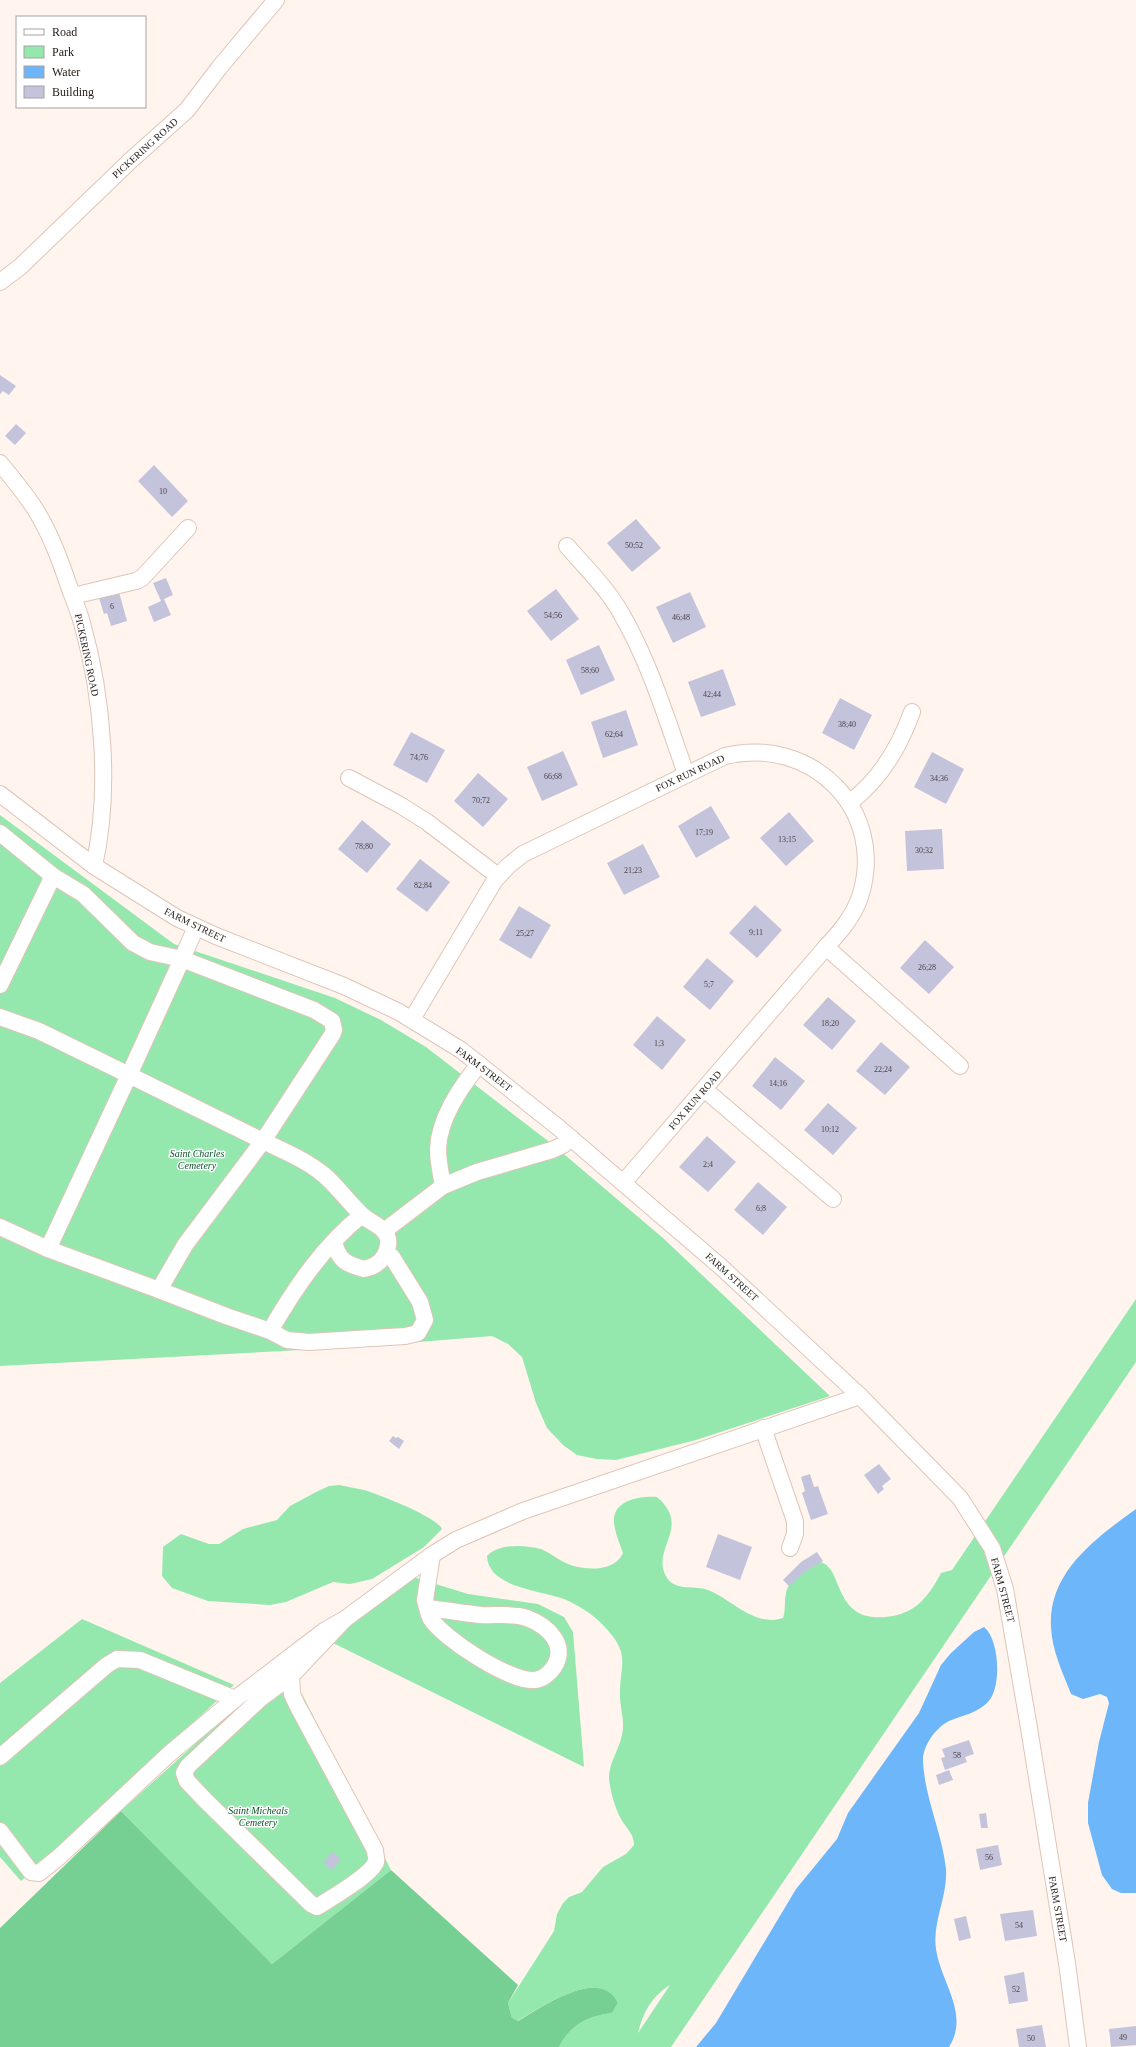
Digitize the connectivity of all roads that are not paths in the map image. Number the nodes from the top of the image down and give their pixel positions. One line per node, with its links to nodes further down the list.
1 (276, 0): 2 (street, PICKERING ROAD)
2 (0, 282)
3 (0, 463): 6 (street, PICKERING ROAD)
4 (188, 528): 6 (street)
5 (567, 546): 8 (street)
6 (73, 596): 13 (street, PICKERING ROAD)
7 (912, 712): 11 (street)
8 (686, 774): 11 (street, FOX RUN ROAD); 15 (street, FOX RUN ROAD)
9 (349, 778): 15 (street)
10 (0, 794): 13 (street, FARM STREET)
11 (849, 803): 17 (street, FOX RUN ROAD)
12 (0, 833): 14 (street)
13 (94, 866): 16 (street, FARM STREET)
14 (53, 876): 18 (street); 19 (street)
15 (498, 876): 21 (street, FOX RUN ROAD)
16 (196, 927): 18 (street); 21 (street, FARM STREET)
17 (826, 947): 23 (street); 25 (street, FOX RUN ROAD)
18 (182, 959): 24 (street); 27 (street)
19 (0, 985)
20 (0, 1017): 24 (street)
21 (412, 1019): 22 (street, FARM STREET)
22 (479, 1064): 26 (street, FARM STREET); 29 (street)
23 (960, 1066)
24 (129, 1075): 27 (street); 35 (street)
25 (704, 1089): 28 (street, FOX RUN ROAD); 30 (street)
26 (571, 1138): 28 (street, FARM STREET); 29 (street)
27 (263, 1141): 31 (street); 37 (street)
28 (623, 1183): 39 (street, FARM STREET)
29 (443, 1186): 33 (street)
30 (833, 1199)
31 (362, 1215): 33 (street); 34 (street)
32 (0, 1227): 35 (street)
33 (384, 1231): 36 (street)
34 (334, 1242): 36 (street); 38 (street)
35 (48, 1249): 37 (street)
36 (386, 1252): 38 (street)
37 (159, 1290): 38 (street)
38 (270, 1331)
39 (860, 1396): 40 (street); 49 (street, FARM STREET)
40 (763, 1428): 41 (street); 42 (street)
41 (790, 1548)
42 (432, 1555): 43 (street); 44 (street)
43 (427, 1608): 43 (street)
44 (345, 1619): 45 (street); 46 (street)
45 (291, 1676): 45 (street)
46 (235, 1699): 47 (street); 48 (street)
47 (0, 1757)
48 (0, 1831)
49 (1078, 2047)

